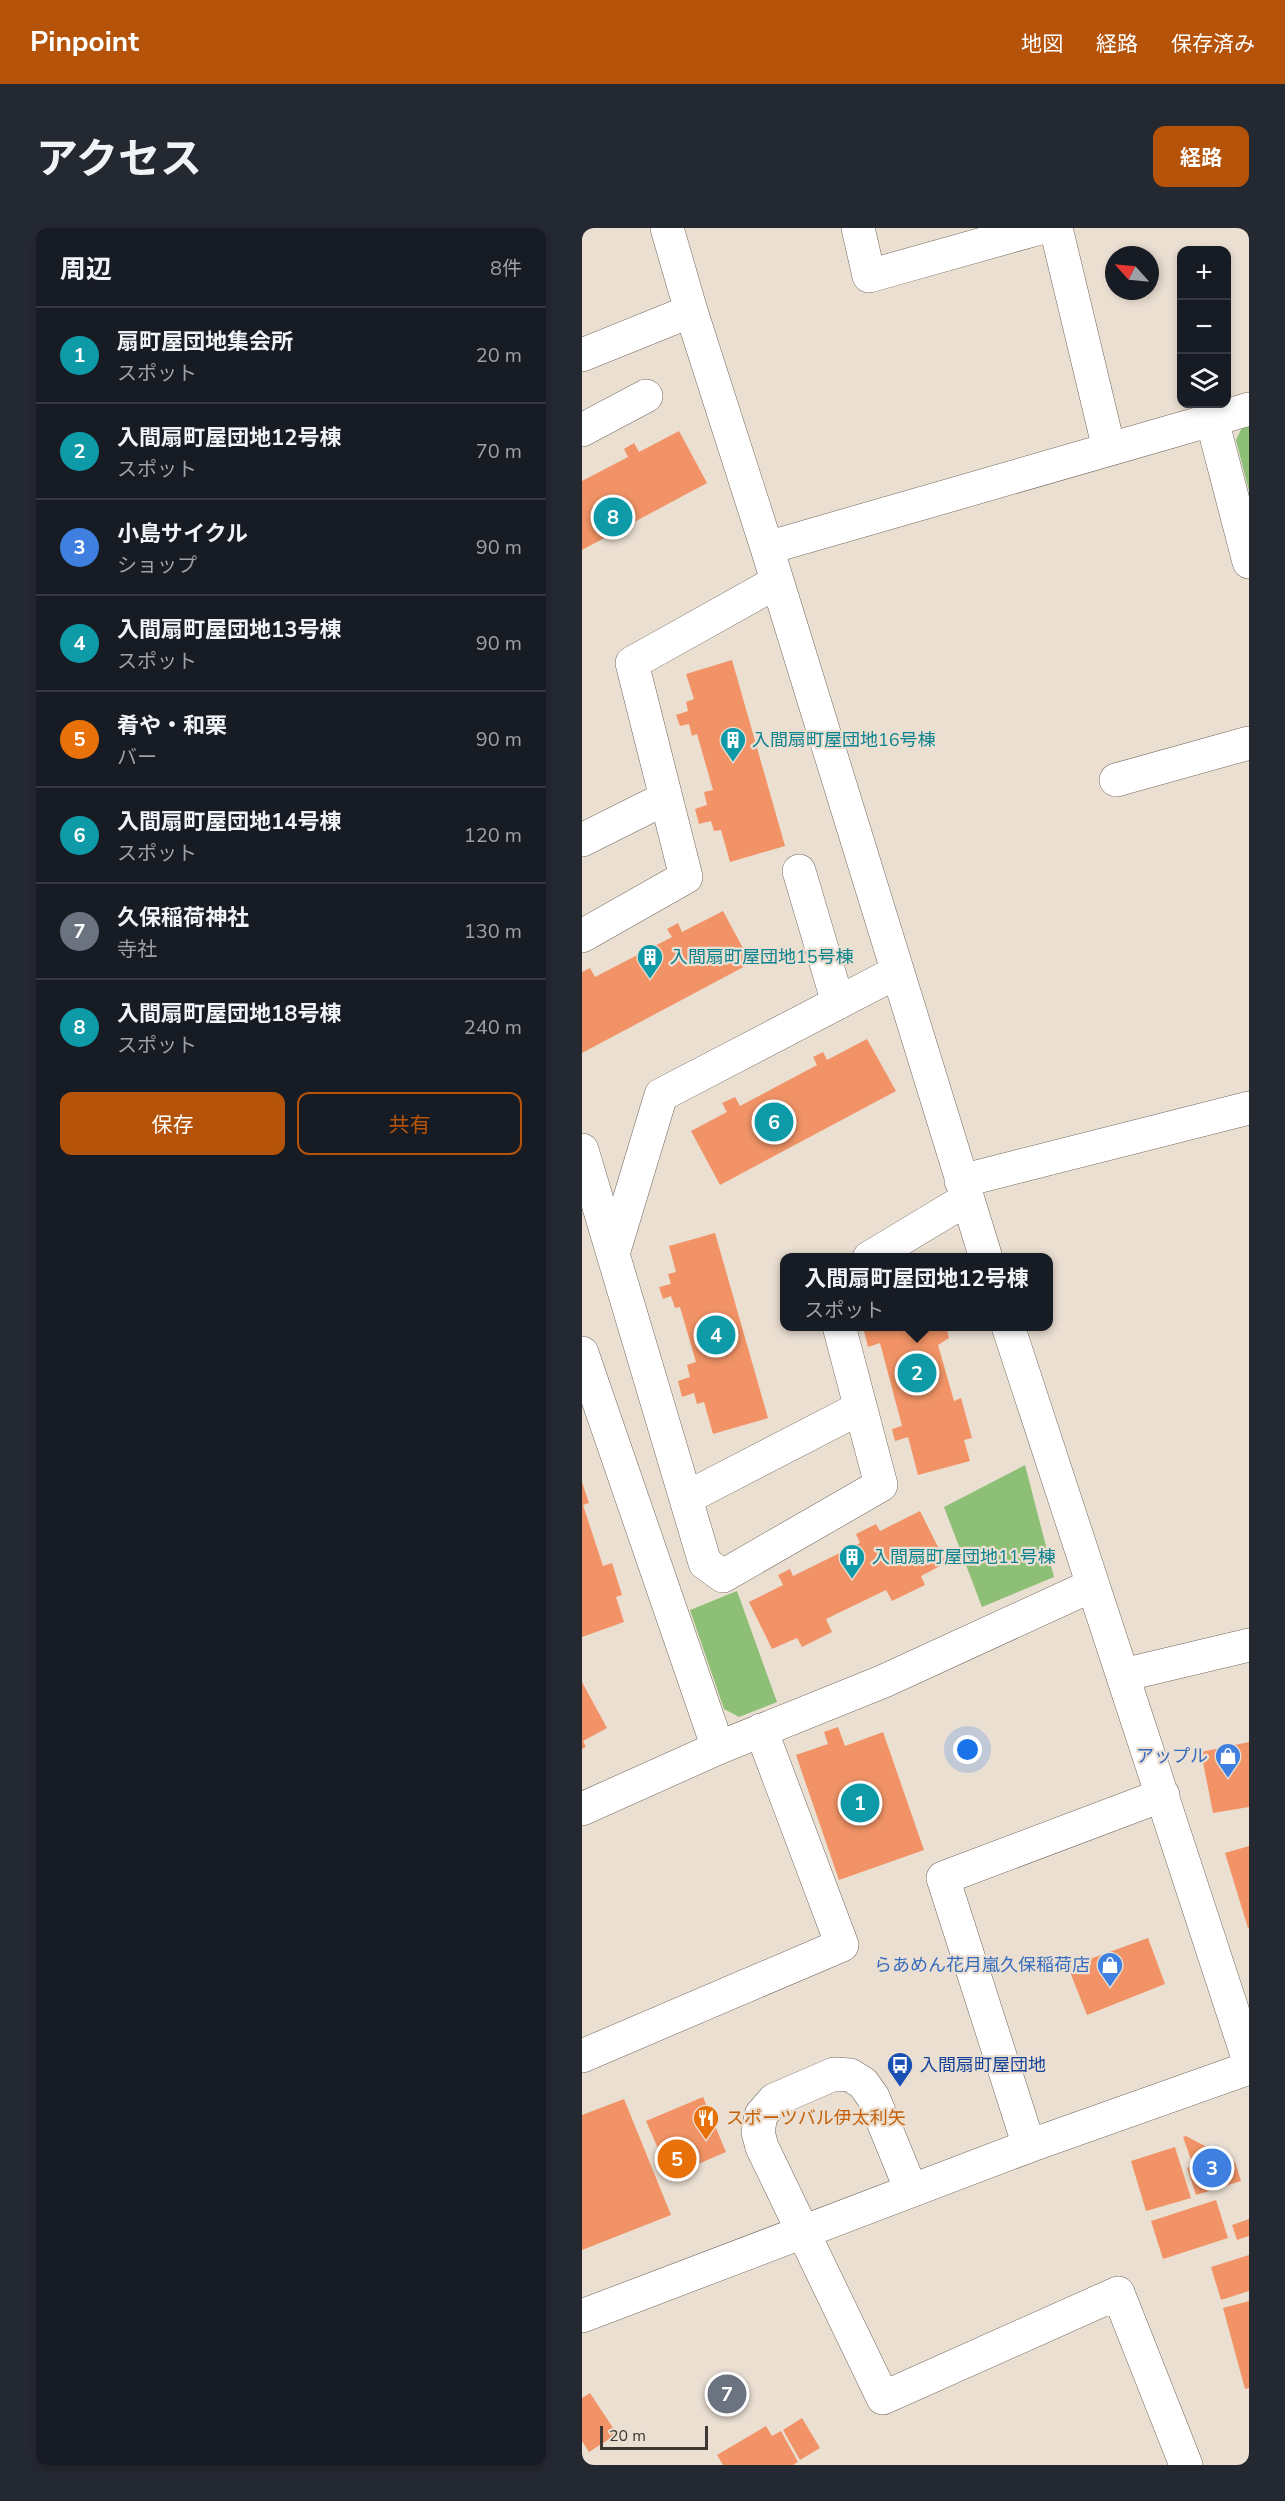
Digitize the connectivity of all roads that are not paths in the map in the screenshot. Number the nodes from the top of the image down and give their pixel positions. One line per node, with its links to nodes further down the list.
1 (667, 228): 5 (street)
2 (858, 228): 3 (street)
3 (1040, 228)
4 (1056, 228): 11 (street)
5 (691, 311): 6 (street); 12 (street)
6 (582, 355)
7 (646, 396): 10 (street)
8 (1249, 409): 9 (street)
9 (1212, 420): 11 (street); 13 (street)
10 (582, 430)
11 (1109, 449): 12 (street)
12 (767, 548): 14 (street)
13 (1249, 562)
14 (777, 582): 17 (street); 21 (street)
15 (1249, 743): 16 (street)
16 (1116, 780)
17 (666, 798): 18 (street); 20 (street)
18 (582, 840)
19 (799, 871): 22 (street)
20 (582, 936)
21 (897, 972): 22 (street); 25 (street)
22 (838, 1002): 28 (street)
23 (1249, 1108): 25 (street)
24 (582, 1150): 28 (street)
25 (964, 1190): 26 (street); 27 (street)
26 (875, 1253)
27 (985, 1253)
28 (613, 1254): 33 (street)
29 (840, 1331): 32 (street)
30 (1010, 1331): 34 (street)
31 (582, 1353): 38 (street)
32 (860, 1408): 33 (street); 33 (street)
33 (686, 1498)
34 (1093, 1585): 36 (street); 37 (street)
35 (1249, 1645): 36 (street)
36 (1123, 1675): 39 (street)
37 (761, 1730): 38 (street); 41 (street)
38 (718, 1748): 40 (street)
39 (1162, 1795): 42 (street); 44 (street)
40 (582, 1809)
41 (582, 2056)
42 (1249, 2061)
43 (1249, 2068): 44 (street)
44 (1029, 2146): 45 (street)
45 (911, 2190): 46 (street); 46 (street)
46 (801, 2231): 47 (street); 48 (street)
47 (582, 2316)
48 (1186, 2465)

